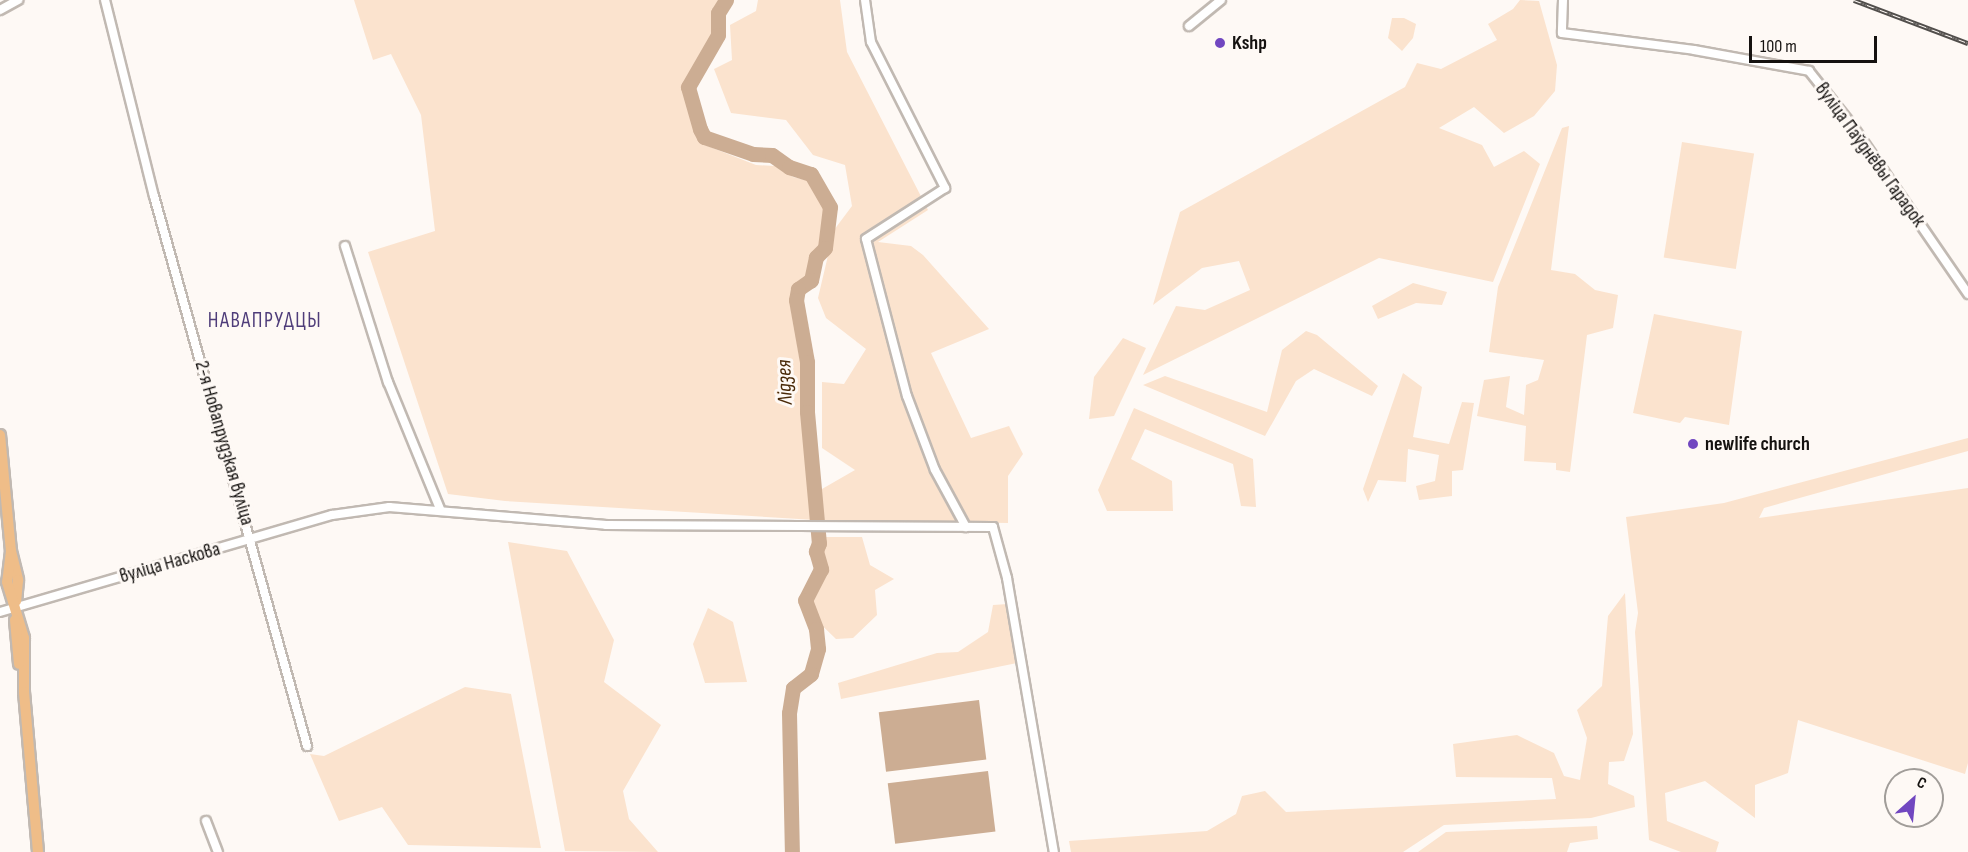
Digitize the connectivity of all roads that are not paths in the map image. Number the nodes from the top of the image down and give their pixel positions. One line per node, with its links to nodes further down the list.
1 (18, 0): 6 (street)
2 (105, 0): 13 (street, 2-я Новапрудзкая вуліца)
3 (865, 0): 12 (street)
4 (1221, 0): 7 (street)
5 (1563, 0): 9 (street, вуліца Паўднёвы Гарадок)
6 (0, 10)
7 (1189, 26)
8 (345, 246): 11 (street)
9 (1968, 294)
10 (0, 435): 14 (main road)
11 (440, 509): 12 (street, вуліца Наскова); 13 (street, вуліца Наскова)
12 (966, 527): 20 (street, вуліца Наскова)
13 (252, 540): 14 (street, вуліца Наскова); 16 (street, 2-я Новапрудзкая вуліца)
14 (16, 609): 15 (street, вуліца Наскова); 18 (main road)
15 (0, 612)
16 (307, 746)
17 (206, 822): 19 (street)
18 (38, 852)
19 (218, 852)
20 (1054, 852)

